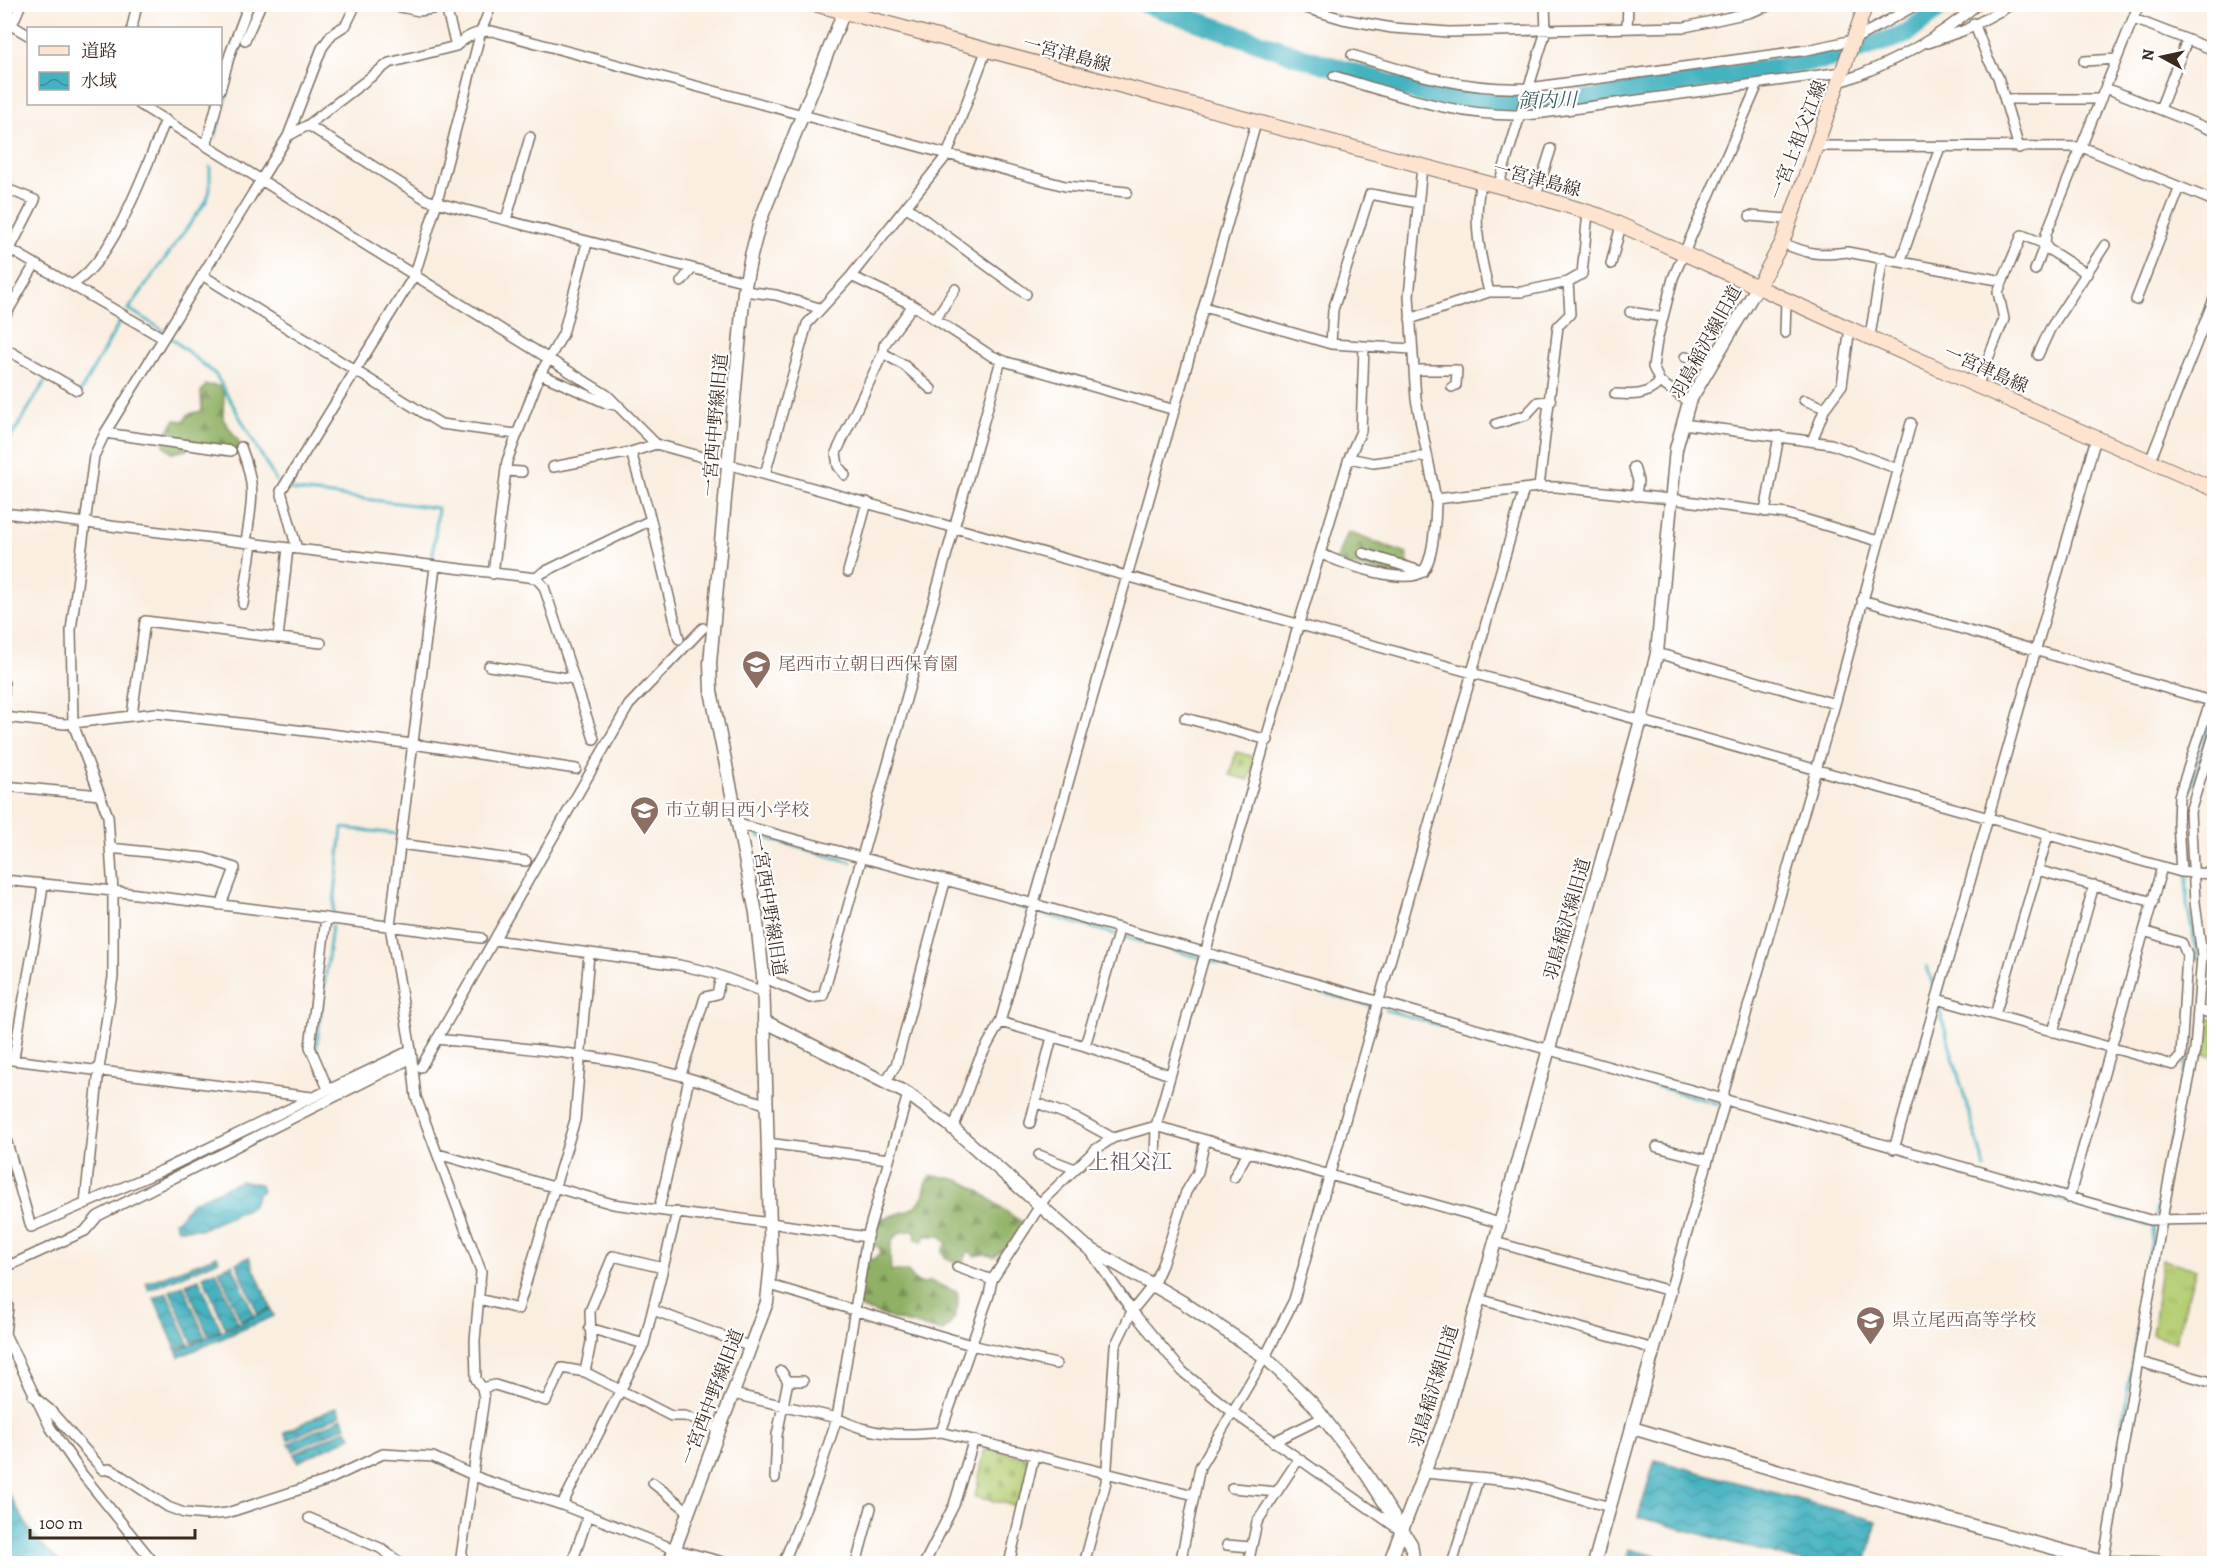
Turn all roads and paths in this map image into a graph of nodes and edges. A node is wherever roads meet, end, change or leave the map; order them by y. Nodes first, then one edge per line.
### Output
1 (21, 4) edge
2 (137, 4) edge
3 (249, 4) edge
4 (261, 4) edge
5 (356, 4) edge
6 (386, 4) edge
7 (492, 4) edge
8 (813, 4) edge
9 (1292, 4) edge
10 (1545, 4) edge
11 (1628, 4) edge
12 (1774, 4) edge
13 (1866, 4) edge
14 (1918, 4) edge
15 (1978, 4) edge
16 (2013, 4) edge
17 (2139, 4) edge
18 (445, 6) edge
19 (401, 7) edge
20 (846, 8) edge
21 (2133, 19) junction
22 (8, 23) edge
23 (1974, 23) junction
24 (132, 27) edge
25 (1627, 28) junction
26 (1546, 31) junction
27 (481, 32) junction
28 (27, 34) edge
29 (245, 40) dead end
30 (2187, 40) junction
31 (1853, 42) junction
32 (456, 46) junction
33 (2214, 49) edge
34 (986, 51) junction
35 (1907, 51) junction
36 (1352, 55) dead end
37 (2117, 59) junction
38 (2084, 61) dead end
39 (1842, 74) junction
40 (1334, 76) dead end
41 (222, 83) edge
42 (1758, 84) junction
43 (2106, 88) junction
44 (1528, 89) junction
45 (2006, 99) junction
46 (2101, 99) junction
47 (142, 105) edge
48 (217, 105) edge
49 (2160, 109) junction
50 (802, 114) junction
51 (1520, 115) junction
52 (166, 120) junction
53 (1256, 123) junction
54 (308, 125) junction
55 (2213, 127) edge
56 (288, 136) junction
57 (530, 137) dead end
58 (206, 146) junction
59 (1816, 146) junction
60 (1940, 147) junction
61 (2082, 147) junction
62 (2019, 148) junction
63 (1551, 149) dead end
64 (947, 154) junction
65 (1422, 167) junction
66 (261, 180) junction
67 (1481, 182) junction
68 (1498, 187) junction
69 (2180, 187) junction
70 (7, 189) edge
71 (1126, 192) dead end
72 (1536, 196) junction
73 (4, 199) edge
74 (2214, 201) edge
75 (437, 202) junction
76 (1418, 202) junction
77 (907, 207) junction
78 (1588, 212) junction
79 (1750, 216) dead end
80 (1788, 219) junction
81 (506, 220) junction
82 (1620, 225) junction
83 (587, 243) junction
84 (1782, 243) junction
85 (2044, 244) junction
86 (2104, 245) dead end
87 (7, 248) edge
88 (1684, 253) junction
89 (1883, 257) junction
90 (1901, 260) junction
91 (35, 264) junction
92 (1611, 264) dead end
93 (691, 270) junction
94 (2035, 270) dead end
95 (415, 274) junction
96 (2087, 274) junction
97 (202, 275) junction
98 (851, 276) junction
99 (2003, 280) junction
100 (681, 282) dead end
101 (1568, 282) junction
102 (72, 285) junction
103 (1758, 286) junction
104 (745, 287) junction
105 (955, 289) dead end
106 (1489, 292) junction
107 (1026, 294) dead end
108 (2214, 298) edge
109 (1786, 300) junction
110 (2136, 300) dead end
111 (913, 305) junction
112 (1204, 307) junction
113 (819, 308) junction
114 (1630, 312) dead end
115 (1662, 316) junction
116 (4, 318) edge
117 (936, 318) junction
118 (1410, 319) junction
119 (1850, 328) junction
120 (1785, 333) dead end
121 (1870, 336) junction
122 (163, 338) junction
123 (1331, 344) junction
124 (1364, 347) junction
125 (4, 348) edge
126 (1412, 349) junction
127 (883, 353) junction
128 (2038, 355) dead end
129 (549, 356) junction
130 (1001, 360) junction
131 (1713, 361) junction
132 (1690, 362) dead end
133 (1414, 370) junction
134 (356, 371) junction
135 (540, 374) junction
136 (1660, 382) junction
137 (1977, 386) junction
138 (1452, 387) dead end
139 (932, 389) dead end
140 (77, 390) dead end
141 (1616, 394) dead end
142 (1804, 400) dead end
143 (1551, 401) junction
144 (1689, 402) junction
145 (621, 406) junction
146 (1825, 408) junction
147 (1174, 410) junction
148 (1911, 423) dead end
149 (1496, 424) dead end
150 (1683, 424) junction
151 (105, 433) junction
152 (516, 434) junction
153 (1779, 436) junction
154 (2096, 438) junction
155 (1812, 441) junction
156 (656, 444) junction
157 (241, 447) dead end
158 (231, 451) dead end
159 (631, 452) junction
160 (1427, 456) junction
161 (1349, 459) junction
162 (2150, 461) junction
163 (730, 463) junction
164 (553, 467) dead end
165 (1634, 468) dead end
166 (1898, 469) junction
167 (506, 471) junction
168 (522, 472) dead end
169 (765, 474) junction
170 (845, 475) dead end
171 (1539, 487) junction
172 (1524, 489) junction
173 (2214, 489) edge
174 (1636, 496) junction
175 (1436, 499) junction
176 (1671, 499) junction
177 (867, 502) junction
178 (1765, 512) junction
179 (4, 513) edge
180 (651, 520) junction
181 (85, 523) junction
182 (952, 529) junction
183 (1878, 541) junction
184 (249, 543) junction
185 (293, 548) junction
186 (1363, 553) dead end
187 (1322, 554) junction
188 (435, 567) junction
189 (848, 572) dead end
190 (1423, 572) junction
191 (493, 574) junction
192 (1126, 577) junction
193 (536, 578) junction
194 (1862, 600) junction
195 (243, 604) dead end
196 (1299, 623) junction
197 (703, 628) dead end
198 (278, 638) junction
199 (679, 639) dead end
200 (321, 643) dead end
201 (2035, 649) junction
202 (1657, 653) junction
203 (489, 666) dead end
204 (1471, 672) junction
205 (574, 679) junction
206 (4, 683) edge
207 (2214, 690) edge
208 (4, 693) edge
209 (2212, 701) edge
210 (1835, 704) junction
211 (132, 715) junction
212 (4, 717) edge
213 (1185, 718) dead end
214 (1641, 720) junction
215 (73, 724) junction
216 (2214, 735) edge
217 (594, 739) dead end
218 (1268, 740) junction
219 (413, 744) junction
220 (1815, 768) junction
221 (576, 769) dead end
222 (4, 786) edge
223 (100, 795) junction
224 (1988, 818) junction
225 (738, 824) junction
226 (2048, 835) junction
227 (400, 844) junction
228 (110, 848) junction
229 (860, 857) junction
230 (525, 861) dead end
231 (2162, 867) junction
232 (2037, 870) junction
233 (2181, 872) junction
234 (2193, 873) junction
235 (2214, 874) edge
236 (4, 880) edge
237 (945, 882) junction
238 (43, 884) junction
239 (2094, 885) junction
240 (113, 891) junction
241 (2153, 902) junction
242 (1034, 904) junction
243 (220, 905) junction
244 (326, 918) junction
245 (390, 927) junction
246 (1119, 930) junction
247 (2144, 931) junction
248 (480, 938) dead end
249 (494, 940) junction
250 (589, 954) junction
251 (1206, 954) junction
252 (721, 976) junction
253 (764, 977) junction
254 (763, 992) junction
255 (1937, 999) junction
256 (1378, 1002) junction
257 (2199, 1010) junction
258 (2214, 1014) edge
259 (1995, 1015) junction
260 (764, 1021) junction
261 (1000, 1022) junction
262 (2053, 1032) junction
263 (1052, 1037) junction
264 (437, 1039) junction
265 (1085, 1046) junction
266 (2111, 1048) junction
267 (1549, 1050) junction
268 (411, 1054) junction
269 (580, 1054) junction
270 (9, 1059) edge
271 (421, 1067) dead end
272 (99, 1069) junction
273 (1170, 1075) junction
274 (685, 1077) junction
275 (885, 1082) junction
276 (328, 1089) junction
277 (908, 1094) junction
278 (313, 1097) junction
279 (1725, 1100) junction
280 (1035, 1102) junction
281 (765, 1104) junction
282 (1029, 1123) dead end
283 (1156, 1126) junction
284 (953, 1130) junction
285 (4, 1132) edge
286 (1113, 1138) junction
287 (1205, 1140) junction
288 (767, 1143) junction
289 (1657, 1147) dead end
290 (1894, 1149) junction
291 (1248, 1152) junction
292 (438, 1154) junction
293 (1039, 1155) dead end
294 (889, 1159) junction
295 (1707, 1160) junction
296 (1155, 1162) dead end
297 (1075, 1169) junction
298 (1328, 1175) junction
299 (1234, 1177) dead end
300 (553, 1188) junction
301 (2069, 1198) junction
302 (85, 1203) junction
303 (1042, 1205) junction
304 (659, 1209) junction
305 (677, 1212) junction
306 (2214, 1220) edge
307 (2162, 1222) junction
308 (1500, 1223) junction
309 (770, 1224) junction
310 (867, 1237) junction
311 (1495, 1242) junction
312 (1088, 1247) junction
313 (4, 1268) edge
314 (663, 1268) junction
315 (957, 1268) dead end
316 (992, 1280) junction
317 (770, 1285) junction
318 (1153, 1285) junction
319 (1670, 1291) junction
320 (4, 1298) edge
321 (478, 1299) junction
322 (1479, 1299) junction
323 (653, 1310) junction
324 (856, 1311) junction
325 (1132, 1311) junction
326 (589, 1328) junction
327 (5, 1333) edge
328 (644, 1344) junction
329 (971, 1345) junction
330 (751, 1347) junction
331 (1654, 1349) junction
332 (1265, 1358) junction
333 (2140, 1362) junction
334 (1056, 1364) dead end
335 (781, 1371) dead end
336 (585, 1372) junction
337 (788, 1381) junction
338 (803, 1381) dead end
339 (2214, 1383) edge
340 (482, 1388) junction
341 (619, 1390) junction
342 (733, 1394) junction
343 (33, 1395) junction
344 (784, 1405) junction
345 (1231, 1412) junction
346 (1324, 1418) junction
347 (837, 1419) junction
348 (1632, 1428) junction
349 (719, 1429) junction
350 (941, 1432) junction
351 (973, 1442) junction
352 (1273, 1442) junction
353 (1034, 1456) junction
354 (1298, 1460) junction
355 (1106, 1473) junction
356 (1425, 1473) junction
357 (474, 1475) junction
358 (775, 1478) dead end
359 (1478, 1480) junction
360 (653, 1483) dead end
361 (1232, 1488) dead end
362 (1277, 1492) junction
363 (1194, 1495) junction
364 (562, 1505) junction
365 (1610, 1507) junction
366 (872, 1508) dead end
367 (688, 1511) junction
368 (588, 1516) junction
369 (309, 1518) dead end
370 (1402, 1532) junction
371 (1227, 1545) dead end
372 (1251, 1547) junction
373 (674, 1549) junction
374 (575, 1554) dead end
375 (2104, 1562) edge
376 (155, 1563) edge
377 (402, 1563) edge
378 (460, 1563) edge
379 (669, 1563) edge
380 (731, 1563) edge
381 (783, 1563) edge
382 (856, 1563) edge
383 (924, 1563) edge
384 (1009, 1563) edge
385 (1084, 1563) edge
386 (1180, 1563) edge
387 (1248, 1563) edge
388 (1389, 1563) edge
389 (1414, 1563) edge
390 (1452, 1563) edge
391 (1594, 1563) edge
392 (2195, 1563) edge

1 - 22 street
2 - 24 street
3 - 41 street
4 - 29 street
5 - 56 street
6 - 19 street
7 - 27 street
8 - 20 main road, 一宮津島線
9 - 26 street
10 - 26 street
11 - 25 street
12 - 25 street
13 - 31 main road, 一宮上祖父江線
14 - 31 street
15 - 35 street
16 - 23 street
17 - 21 street
18 - 19 street
18 - 32 street
20 - 34 main road, 一宮津島線
20 - 50 street, 一宮西中野線旧道
21 - 30 street
21 - 37 street
22 - 28 street
23 - 35 street
23 - 45 street
25 - 26 street
26 - 44 street
27 - 32 street
27 - 50 street
27 - 75 street
30 - 33 street
30 - 49 street
31 - 39 main road, 一宮上祖父江線
31 - 44 street
32 - 54 street
34 - 53 main road, 一宮津島線
34 - 64 street
35 - 39 street
36 - 44 street
37 - 38 street
37 - 43 street
39 - 42 street
39 - 59 main road, 一宮上祖父江線
40 - 51 street
42 - 51 street
42 - 88 street
43 - 46 street
43 - 49 street
44 - 51 street
45 - 46 street
45 - 62 street
46 - 61 street
47 - 52 street
48 - 58 street
49 - 55 street
50 - 64 street
50 - 104 street, 一宮西中野線旧道
51 - 68 street
52 - 58 street
52 - 102 street
53 - 65 main road, 一宮津島線
53 - 112 street
54 - 56 street
54 - 75 street
56 - 66 street
57 - 81 street
58 - 66 street
59 - 60 street
59 - 80 main road, 一宮上祖父江線
60 - 62 street
60 - 90 street
61 - 62 street
61 - 69 street
61 - 85 street
63 - 72 street
64 - 71 street
64 - 77 street
65 - 67 main road, 一宮津島線
65 - 76 street
66 - 95 street
66 - 97 street
67 - 68 main road, 一宮津島線
67 - 106 street
68 - 72 main road, 一宮津島線
69 - 74 street
69 - 110 street
70 - 73 street
70 - 87 street
72 - 78 main road, 一宮津島線
75 - 81 street
75 - 95 street
76 - 118 street
76 - 123 street
77 - 98 street
77 - 107 street
78 - 82 main road, 一宮津島線
78 - 101 street
79 - 80 street
80 - 84 main road, 一宮上祖父江線
81 - 83 street
82 - 88 main road, 一宮津島線
82 - 92 street
83 - 93 street
83 - 129 street
84 - 89 street
84 - 103 main road, 一宮上祖父江線
85 - 94 street
85 - 96 street
85 - 99 street
86 - 96 street
87 - 91 street
88 - 103 main road, 一宮津島線
88 - 115 street
89 - 90 street
89 - 121 street
90 - 99 street
91 - 102 street
91 - 116 street
93 - 100 street
93 - 104 street
95 - 129 street
95 - 134 street
96 - 128 street
97 - 122 street
97 - 134 street
98 - 111 street
98 - 113 street
99 - 137 street
101 - 106 street
101 - 143 street
102 - 122 street
103 - 109 main road, 一宮津島線
103 - 131 street, 羽島稲沢線旧道
104 - 113 street
104 - 163 street, 一宮西中野線旧道
105 - 117 street
106 - 118 street
108 - 162 street
109 - 119 main road, 一宮津島線
109 - 120 street
111 - 117 street
111 - 127 street
112 - 123 street
112 - 147 street
113 - 169 street
114 - 115 street
115 - 136 street
117 - 130 street
118 - 126 street
119 - 121 main road, 一宮津島線
119 - 146 street
121 - 137 main road, 一宮津島線
122 - 151 street
123 - 124 street
124 - 126 street
124 - 161 street
125 - 140 street
126 - 133 street
127 - 139 street
127 - 170 street
129 - 135 street
129 - 145 street
130 - 147 street
130 - 182 street
131 - 132 street
131 - 144 street, 羽島稲沢線旧道
133 - 138 street
133 - 160 street
134 - 152 street
134 - 185 street
135 - 145 street
135 - 152 street
136 - 141 street
136 - 144 street
137 - 154 main road, 一宮津島線
142 - 146 street
143 - 149 street
143 - 171 street
144 - 150 street, 羽島稲沢線旧道
145 - 156 street
146 - 155 street
147 - 192 street
148 - 166 street
150 - 153 street
150 - 176 street, 羽島稲沢線旧道
151 - 158 street
151 - 181 street
152 - 167 street
153 - 155 street
153 - 178 street
154 - 162 main road, 一宮津島線
154 - 201 street
155 - 166 street
156 - 159 street
156 - 163 street
157 - 184 street
159 - 164 street
159 - 180 street
160 - 161 street
160 - 175 street
161 - 187 street
162 - 173 main road, 一宮津島線
163 - 169 street
163 - 225 street, 一宮西中野線旧道
165 - 174 street
166 - 183 street
167 - 168 street
167 - 191 street
169 - 177 street
171 - 172 street
171 - 174 street
172 - 175 street
172 - 204 street
174 - 176 street
175 - 190 street
176 - 178 street
176 - 202 street, 羽島稲沢線旧道
177 - 182 street
177 - 189 street
178 - 183 street
179 - 181 street
180 - 193 street
180 - 199 street
181 - 184 street
181 - 215 street
182 - 192 street
182 - 229 street
183 - 194 street
184 - 185 street
184 - 195 street
185 - 188 street
185 - 198 street
186 - 190 street
187 - 190 street
187 - 196 street
188 - 191 street
188 - 219 street
191 - 193 street
192 - 196 street
192 - 242 street
193 - 205 street
194 - 201 street
194 - 210 street
196 - 204 street
196 - 218 street
197 - 249 street
198 - 200 street
198 - 211 street
201 - 209 street
201 - 224 street
202 - 210 street
202 - 214 street, 羽島稲沢線旧道
203 - 205 street
204 - 214 street
204 - 256 street
205 - 217 street
206 - 208 street
207 - 209 street
209 - 233 street
210 - 220 street
211 - 215 street
211 - 219 street
212 - 215 street
213 - 218 street
214 - 220 street
214 - 267 street, 羽島稲沢線旧道
215 - 223 street
216 - 234 street
218 - 251 street
219 - 221 street
219 - 227 street
220 - 224 street
220 - 279 street
222 - 223 street
223 - 228 street
224 - 226 street
224 - 255 street
225 - 229 street
225 - 253 street, 一宮西中野線旧道
226 - 231 street
226 - 232 street
227 - 230 street
227 - 245 street
228 - 240 street
228 - 243 street
229 - 237 street
229 - 253 street
231 - 233 street
231 - 241 street
232 - 239 street
232 - 259 street
233 - 234 street
234 - 235 street
234 - 257 street
236 - 238 street
237 - 242 street
237 - 275 street
238 - 240 street
238 - 270 street
239 - 241 street
239 - 262 street
240 - 243 street
240 - 272 street
241 - 247 street
242 - 246 street
242 - 261 street
243 - 244 street
244 - 245 street
244 - 276 street
245 - 248 street
245 - 268 street
246 - 251 street
246 - 265 street
247 - 266 street
247 - 266 street
249 - 250 street
249 - 264 street
250 - 252 street
250 - 269 street
251 - 256 street
251 - 273 street
252 - 254 street
252 - 274 street
253 - 254 street, 一宮西中野線旧道
254 - 260 street, 一宮西中野線旧道
255 - 259 street
255 - 290 street
256 - 267 street
256 - 298 street
257 - 258 street
257 - 307 street
259 - 262 street
260 - 275 street
260 - 281 street, 一宮西中野線旧道
261 - 263 street
261 - 284 street
262 - 266 street
263 - 265 street
263 - 280 street
264 - 269 street
264 - 271 street
265 - 273 street
266 - 301 street
267 - 279 street
267 - 308 street, 羽島稲沢線旧道
268 - 276 street
268 - 292 street
268 - 313 street
269 - 274 street
269 - 300 street
270 - 272 street
272 - 278 street
272 - 302 street
273 - 283 street
274 - 281 street
274 - 304 street
275 - 277 street
276 - 278 street
277 - 284 street
277 - 294 street
278 - 302 street
279 - 290 street
279 - 295 street
280 - 282 street
280 - 286 street
281 - 288 street, 一宮西中野線旧道
283 - 286 street
283 - 287 street
283 - 296 street
284 - 303 street
285 - 302 street
286 - 297 street
287 - 291 street
287 - 318 street
288 - 294 street
288 - 309 street, 一宮西中野線旧道
289 - 295 street
290 - 301 street
291 - 298 street
291 - 299 street
292 - 300 street
292 - 321 street
293 - 297 street
294 - 310 street
295 - 319 street
297 - 303 street
298 - 308 street
298 - 332 street
300 - 304 street
300 - 321 street
301 - 307 street
303 - 312 street
303 - 316 street
304 - 305 street
305 - 309 street
305 - 314 street
306 - 307 street
307 - 333 street
308 - 311 street, 羽島稲沢線旧道
309 - 310 street
309 - 317 street, 一宮西中野線旧道
310 - 324 street
311 - 319 street
311 - 322 street, 羽島稲沢線旧道
312 - 318 street
312 - 325 street
314 - 323 street
314 - 326 street
315 - 316 street
316 - 329 street
317 - 324 street
317 - 330 street, 一宮西中野線旧道
318 - 325 street
318 - 332 street
319 - 331 street
320 - 327 street
321 - 340 street
322 - 331 street
322 - 356 street, 羽島稲沢線旧道
323 - 328 street
323 - 330 street
324 - 329 street
324 - 347 street
325 - 345 street
325 - 355 street
326 - 328 street
326 - 336 street
327 - 343 street
328 - 341 street
329 - 334 street
329 - 350 street
330 - 342 street, 一宮西中野線旧道
331 - 348 street
332 - 345 street
332 - 346 street
333 - 339 street
333 - 375 street
335 - 337 street
336 - 340 street
336 - 341 street
337 - 338 street
337 - 344 street
340 - 357 street
341 - 349 street
341 - 364 street
342 - 344 street
342 - 349 street, 一宮西中野線旧道
343 - 357 street
343 - 376 street
344 - 347 street
344 - 358 street
345 - 352 street
345 - 363 street
346 - 352 street
346 - 370 street
347 - 350 street
347 - 381 street
348 - 365 street
348 - 375 street
349 - 367 street, 一宮西中野線旧道
350 - 351 street
351 - 353 street
351 - 383 street
352 - 354 street
353 - 355 street
353 - 384 street
354 - 362 street
354 - 370 street
355 - 363 street
355 - 385 street
356 - 359 street
356 - 370 street, 羽島稲沢線旧道
357 - 364 street
357 - 378 street
359 - 365 street
359 - 390 street
360 - 367 street
361 - 362 street
362 - 372 street
363 - 386 street
364 - 368 street
365 - 391 street
366 - 382 street
367 - 373 street, 一宮西中野線旧道
368 - 373 street
368 - 374 street
369 - 377 street
370 - 388 street, 羽島稲沢線旧道
370 - 389 street
371 - 372 street
372 - 387 street
373 - 379 street, 一宮西中野線旧道
373 - 380 street
375 - 392 street

